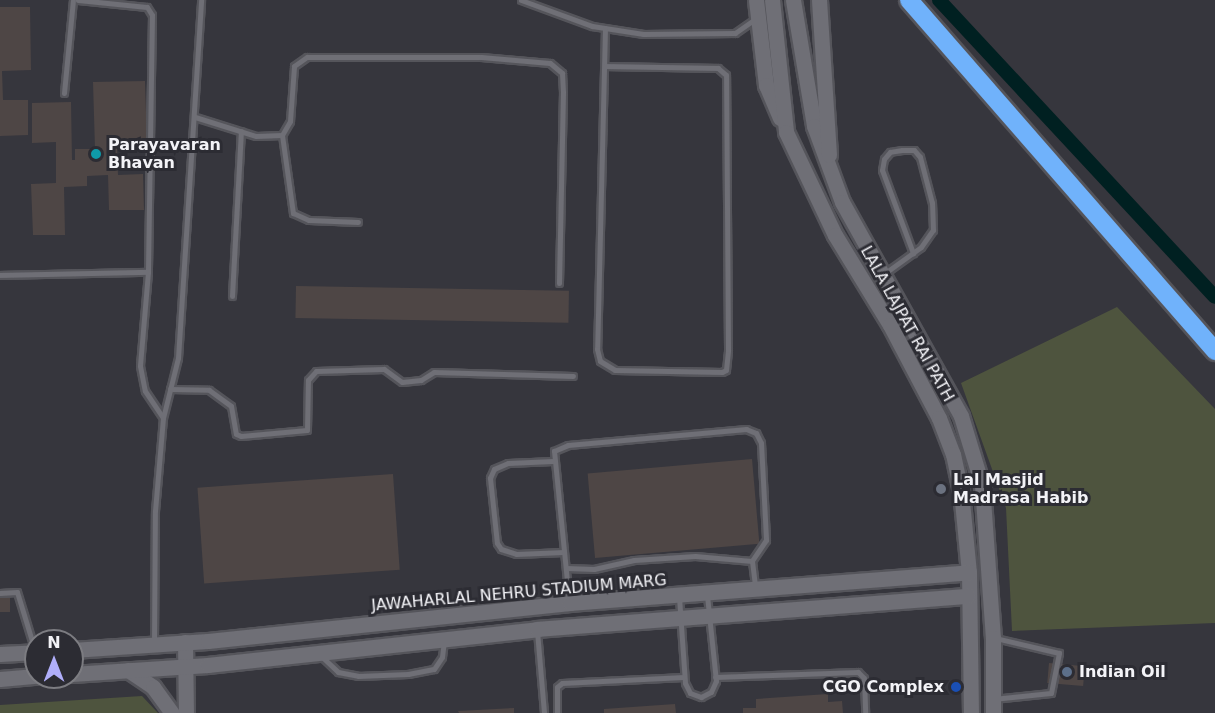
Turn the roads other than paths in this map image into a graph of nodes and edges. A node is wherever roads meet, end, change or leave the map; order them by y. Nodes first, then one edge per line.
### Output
1 (73, 0) edge
2 (78, 0) edge
3 (201, 0) edge
4 (521, 0) edge
5 (756, 0) edge
6 (772, 0) edge
7 (793, 0) edge
8 (819, 0) edge
9 (909, 0) edge
10 (757, 17) junction
11 (605, 28) junction
12 (605, 66) junction
13 (64, 93) dead end
14 (195, 117) junction
15 (241, 131) junction
16 (786, 132) junction
17 (282, 135) junction
18 (830, 167) junction
19 (358, 222) dead end
20 (913, 253) junction
21 (148, 272) junction
22 (883, 274) junction
23 (0, 275) edge
24 (559, 283) dead end
25 (232, 296) dead end
26 (1215, 351) edge
27 (573, 376) dead end
28 (170, 389) junction
29 (163, 418) junction
30 (553, 461) junction
31 (564, 552) junction
32 (752, 561) junction
33 (566, 568) junction
34 (969, 572) junction
35 (755, 590) junction
36 (0, 593) edge
37 (707, 595) junction
38 (968, 596) junction
39 (679, 597) junction
40 (570, 603) junction
41 (709, 616) junction
42 (681, 618) junction
43 (29, 629) edge
44 (537, 629) junction
45 (993, 638) junction
46 (444, 639) junction
47 (185, 642) junction
48 (154, 645) junction
49 (84, 649) edge
50 (24, 653) edge
51 (318, 653) junction
52 (0, 654) edge
53 (186, 667) junction
54 (128, 670) junction
55 (84, 673) edge
56 (24, 677) edge
57 (684, 677) junction
58 (715, 677) junction
59 (0, 679) edge
60 (972, 696) junction
61 (993, 706) edge
62 (171, 713) edge
63 (186, 713) edge
64 (544, 713) edge
65 (557, 713) edge
66 (866, 713) edge
67 (965, 713) edge
68 (971, 713) edge

1 - 13 lane
2 - 21 lane
3 - 14 lane
4 - 11 lane
5 - 10 street
6 - 16 street, LALA LAJPAT RAI PATH
7 - 18 street, LALA LAJPAT RAI PATH
8 - 18 street
9 - 26 highway
10 - 11 lane
10 - 16 street
11 - 12 lane
12 - 12 lane
14 - 15 lane
14 - 28 lane
15 - 17 lane
15 - 25 lane
16 - 34 street, LALA LAJPAT RAI PATH
17 - 19 lane
17 - 24 lane
18 - 22 street, LALA LAJPAT RAI PATH
20 - 20 lane
20 - 22 lane
21 - 23 lane
21 - 29 lane
22 - 45 street, LALA LAJPAT RAI PATH
27 - 28 lane
28 - 29 lane
29 - 48 lane
30 - 31 lane
30 - 31 lane
30 - 32 lane
31 - 33 lane
32 - 33 lane
32 - 35 lane
33 - 40 lane
34 - 35 street, JAWAHARLAL NEHRU STADIUM MARG
34 - 38 street, LALA LAJPAT RAI PATH
35 - 37 street, JAWAHARLAL NEHRU STADIUM MARG
36 - 43 lane
37 - 39 street, JAWAHARLAL NEHRU STADIUM MARG
37 - 41 lane
38 - 41 street
38 - 60 street, LALA LAJPAT RAI PATH
39 - 40 street, JAWAHARLAL NEHRU STADIUM MARG
39 - 42 lane
40 - 47 street, JAWAHARLAL NEHRU STADIUM MARG
41 - 42 street
41 - 58 lane
42 - 44 street
42 - 57 lane
44 - 46 street
44 - 64 lane
45 - 61 street, LALA LAJPAT RAI PATH
45 - 61 lane
46 - 51 street
46 - 51 lane
47 - 48 street, JAWAHARLAL NEHRU STADIUM MARG
47 - 53 street
48 - 49 street, JAWAHARLAL NEHRU STADIUM MARG
50 - 52 street
51 - 53 street
53 - 54 street
53 - 63 street
54 - 55 street
54 - 62 street
56 - 59 street
57 - 58 lane
57 - 65 lane
58 - 66 lane
60 - 67 lane
60 - 68 street, LALA LAJPAT RAI PATH

